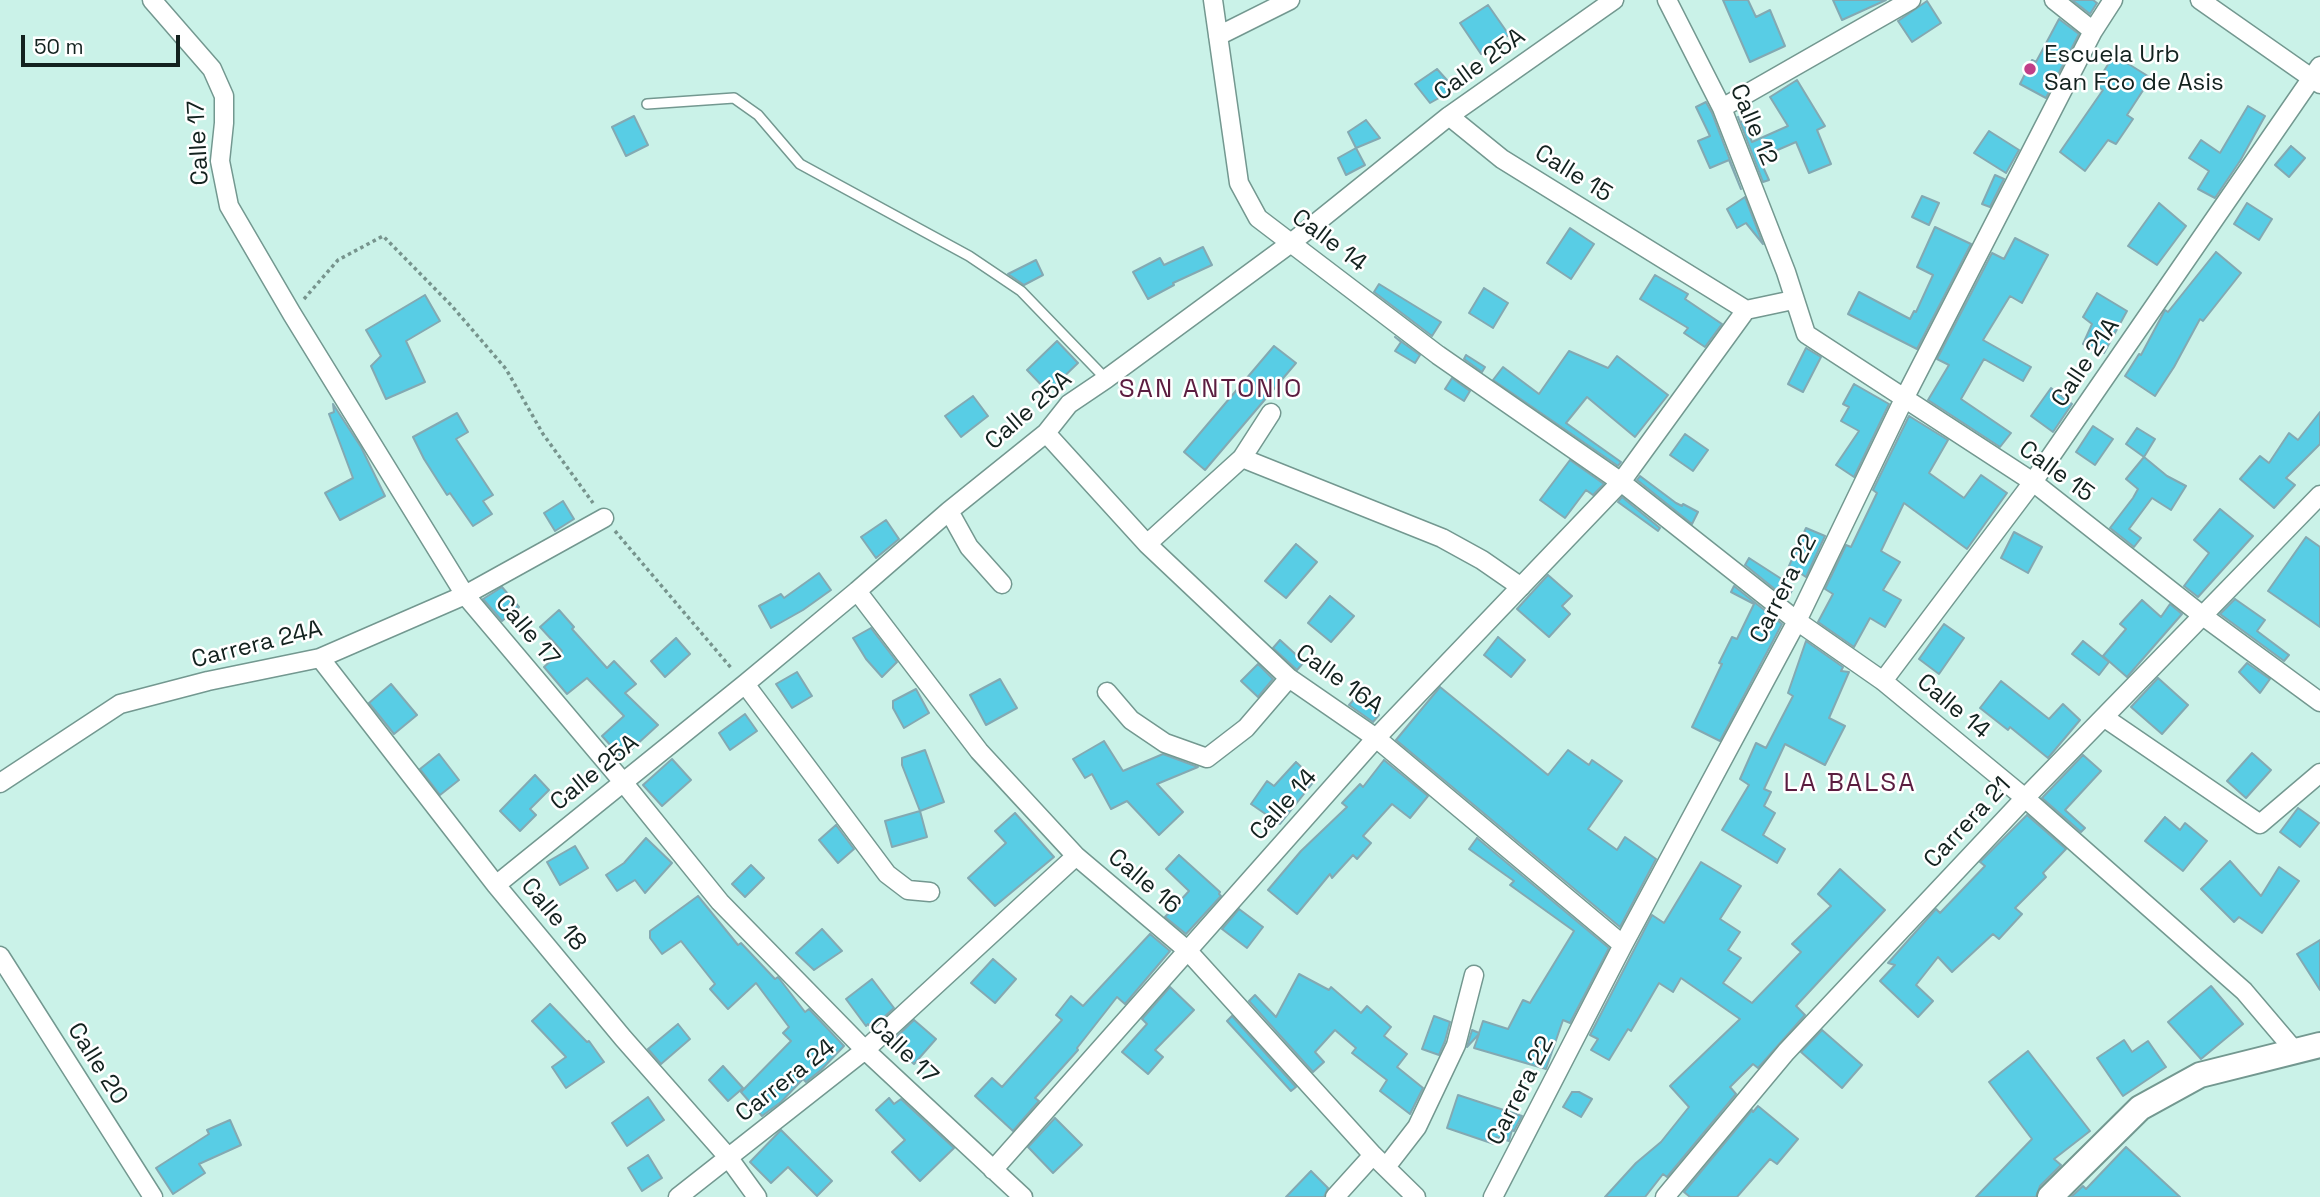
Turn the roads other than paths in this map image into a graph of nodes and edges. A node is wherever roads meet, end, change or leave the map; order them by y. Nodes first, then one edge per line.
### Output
1 (152, 0) edge
2 (1213, 0) edge
3 (1290, 0) edge
4 (1614, 0) edge
5 (1667, 0) edge
6 (1911, 0) edge
7 (2054, 0) edge
8 (2113, 0) edge
9 (2200, 0) edge
10 (2093, 31) junction
11 (1219, 36) junction
12 (2317, 76) edge
13 (647, 104) dead end
14 (1722, 108) junction
15 (1449, 117) junction
16 (1291, 243) junction
17 (1786, 272) joint
18 (1793, 300) junction
19 (1746, 310) junction
20 (1106, 379) junction
21 (1905, 397) junction
22 (1271, 413) dead end
23 (1046, 433) junction
24 (1242, 458) junction
25 (1621, 482) junction
26 (2033, 482) junction
27 (2320, 495) edge
28 (948, 511) junction
29 (604, 518) road end
30 (1147, 544) junction
31 (1002, 584) dead end
32 (1521, 587) junction
33 (858, 591) junction
34 (465, 595) junction
35 (2203, 616) junction
36 (1797, 621) junction
37 (320, 658) junction
38 (1289, 678) junction
39 (1883, 681) junction
40 (745, 684) junction
41 (1107, 692) dead end
42 (2320, 702) edge
43 (2105, 718) junction
44 (1376, 738) junction
45 (2320, 773) edge
46 (623, 782) junction
47 (0, 783) edge
48 (2025, 799) junction
49 (1076, 856) junction
50 (496, 885) junction
51 (930, 891) dead end
52 (1623, 945) junction
53 (1187, 950) junction
54 (0, 956) edge
55 (1474, 975) dead end
56 (2320, 1045) edge
57 (865, 1050) junction
58 (2295, 1051) junction
59 (728, 1157) junction
60 (1380, 1161) junction
61 (993, 1170) junction
62 (153, 1197) edge
63 (678, 1197) edge
64 (757, 1197) edge
65 (1023, 1197) edge
66 (1335, 1197) edge
67 (1416, 1197) edge
68 (1493, 1197) edge
69 (1665, 1197) edge
70 (2050, 1197) edge

1 - 34 street, Calle 17
2 - 11 street, Calle 14
3 - 11 street
4 - 15 street, Calle 25A
5 - 14 street, Calle 12
6 - 14 street
7 - 10 street
8 - 10 street, Carrera 22
9 - 12 street
10 - 21 street, Carrera 22
11 - 16 street, Calle 14
12 - 26 street, Calle 21A
13 - 20 lane
14 - 17 street, Calle 12
15 - 16 street, Calle 25A
15 - 19 street, Calle 15
16 - 20 street, Calle 25A
16 - 25 street, Calle 14
17 - 18 street, Calle 15
18 - 19 street
18 - 21 street, Calle 15
19 - 25 street, Calle 14
20 - 23 street, Calle 25A
21 - 26 street, Calle 15
21 - 36 street, Carrera 22
22 - 24 street
23 - 28 street, Calle 25A
23 - 30 street, Calle 16A
24 - 30 street
24 - 32 street
25 - 32 street, Calle 14
25 - 36 street, Calle 14
26 - 35 street, Calle 15
26 - 39 street, Calle 21A
27 - 35 street, Carrera 21
28 - 31 street
28 - 33 street, Calle 25A
29 - 34 street, Carrera 24A
30 - 38 street, Calle 16A
32 - 44 street, Calle 14
33 - 40 street, Calle 25A
33 - 49 street, Calle 16
34 - 37 street, Carrera 24A
34 - 46 street, Calle 17
35 - 42 street, Calle 15
35 - 43 street, Carrera 21
36 - 39 street, Calle 14
36 - 52 street, Carrera 22
37 - 47 street, Carrera 24A
37 - 50 street, Calle 18
38 - 41 street
38 - 44 street, Calle 16A
39 - 48 street, Calle 14
40 - 46 street, Calle 25A
40 - 51 street
43 - 45 street
43 - 48 street, Carrera 21
44 - 52 street, Calle 16A
44 - 53 street, Calle 14
46 - 50 street, Calle 25A
46 - 57 street, Calle 17
48 - 58 street, Calle 14
48 - 69 street, Carrera 21
49 - 53 street, Calle 16
49 - 57 street, Carrera 24
50 - 59 street, Calle 18
52 - 68 street, Carrera 22
53 - 60 street, Calle 16
53 - 61 street, Calle 14
54 - 62 street, Calle 20
55 - 60 street
56 - 58 street
57 - 59 street, Carrera 24
57 - 61 street, Calle 17
58 - 70 street
59 - 63 street, Carrera 24
59 - 64 street, Calle 18
60 - 66 street
60 - 67 street, Calle 16
61 - 65 street, Calle 17

